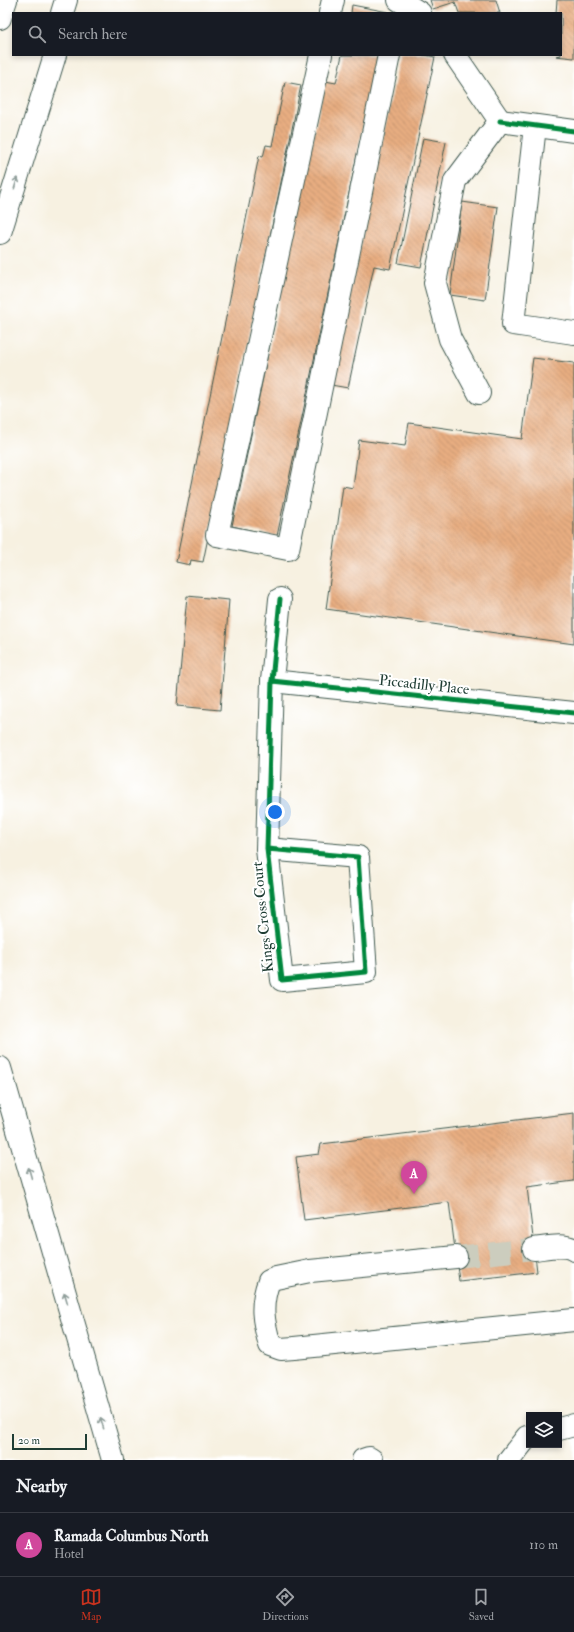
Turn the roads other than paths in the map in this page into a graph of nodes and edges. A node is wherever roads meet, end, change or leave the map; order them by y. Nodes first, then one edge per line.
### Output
1 (6, 0) edge
2 (66, 0) edge
3 (72, 0) edge
4 (333, 0) edge
5 (400, 0) edge
6 (62, 12) edge
7 (68, 12) edge
8 (330, 12) edge
9 (398, 12) edge
10 (418, 12) edge
11 (0, 18) edge
12 (46, 56) edge
13 (55, 56) edge
14 (321, 56) edge
15 (389, 56) edge
16 (456, 56) edge
17 (500, 121) junction
18 (535, 126) junction
19 (574, 131) edge
20 (0, 181) edge
21 (0, 233) edge
22 (574, 332) edge
23 (479, 393) dead end
24 (280, 599) dead end
25 (272, 681) junction
26 (574, 713) edge
27 (574, 720) edge
28 (267, 849) junction
29 (0, 1068) edge
30 (534, 1249) tunnel mouth
31 (574, 1250) edge
32 (456, 1257) tunnel mouth
33 (574, 1320) edge
34 (574, 1425) edge
35 (562, 1428) edge
36 (526, 1439) edge
37 (113, 1460) edge
38 (362, 1460) edge
39 (372, 1460) edge
40 (509, 1460) edge

1 - 11 main road
2 - 6 main road
3 - 7 main road
4 - 8 main road
5 - 9 main road
5 - 10 main road
12 - 20 main road
21 -> 13 main road
14 - 15 main road
16 - 17 main road
17 - 18 main road
17 - 23 main road
18 - 19 main road
18 - 22 main road
24 - 25 main road, Kings Cross Court
25 - 26 main road, Piccadilly Place
25 - 28 main road, Kings Cross Court
26 - 27 main road
28 - 28 main road, Kings Cross Court
37 -> 29 main road
30 - 31 main road
32 - 33 main road
34 - 35 main road
36 - 40 main road
38 - 39 main road

